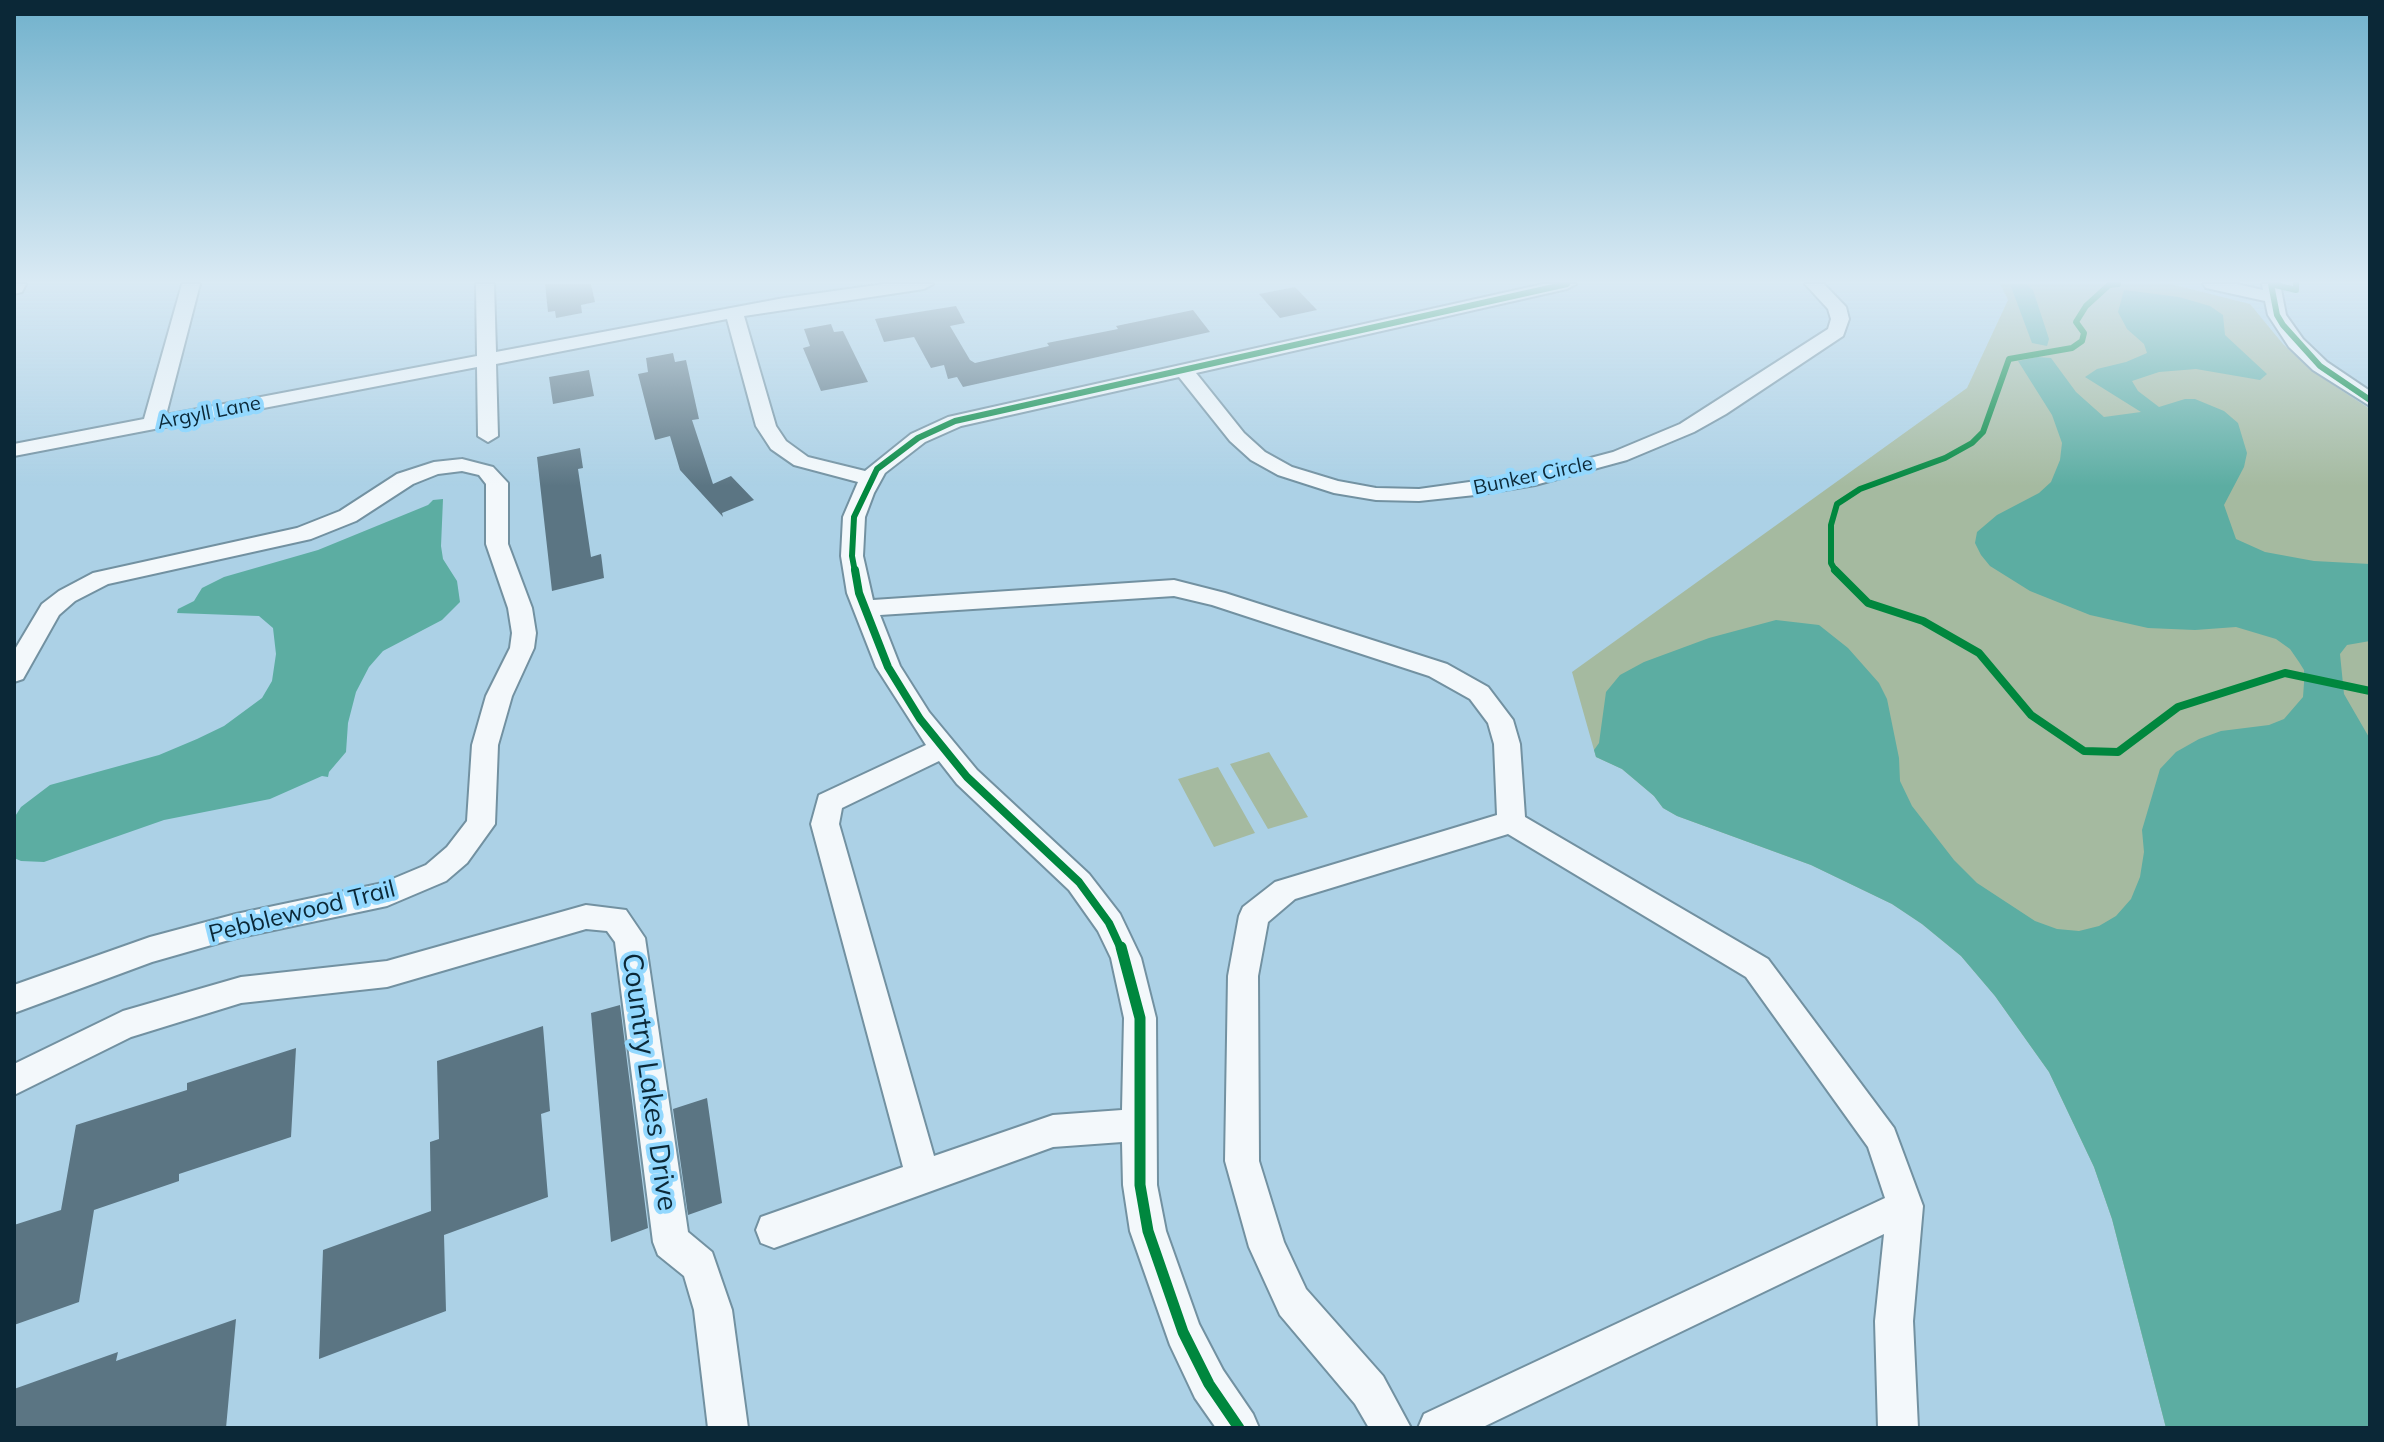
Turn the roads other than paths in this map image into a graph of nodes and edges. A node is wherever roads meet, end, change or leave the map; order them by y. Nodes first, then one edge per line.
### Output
1 (173, 351) edge
2 (488, 351) edge
3 (528, 351) edge
4 (745, 351) edge
5 (1263, 351) edge
6 (1807, 351) edge
7 (2305, 351) edge
8 (488, 359) junction
9 (1183, 369) junction
10 (2370, 400) edge
11 (153, 424) junction
12 (488, 436) dead end
13 (14, 450) edge
14 (870, 479) junction
15 (864, 608) junction
16 (14, 673) edge
17 (943, 748) junction
18 (1511, 822) junction
19 (14, 999) edge
20 (14, 1080) edge
21 (1138, 1125) junction
22 (923, 1177) junction
23 (1905, 1206) junction
24 (774, 1230) dead end
25 (728, 1428) edge
26 (1239, 1428) edge
27 (1391, 1428) edge
28 (1438, 1428) edge
29 (1898, 1428) edge

1 - 11 street
2 - 8 street
3 - 8 street, Argyll Lane
4 - 14 street
5 - 9 street
6 - 9 street, Bunker Circle
7 - 10 street
8 - 11 street, Argyll Lane
8 - 12 street
9 - 14 street
11 - 13 street, Argyll Lane
14 - 15 street
15 - 17 street
15 - 18 street
16 - 19 street, Pebblewood Trail
17 - 21 street
17 - 22 street
18 - 23 street
18 - 27 street
20 - 25 street, Country Lakes Drive
21 - 22 street
21 - 26 street
22 - 24 street
23 - 28 street
23 - 29 street

